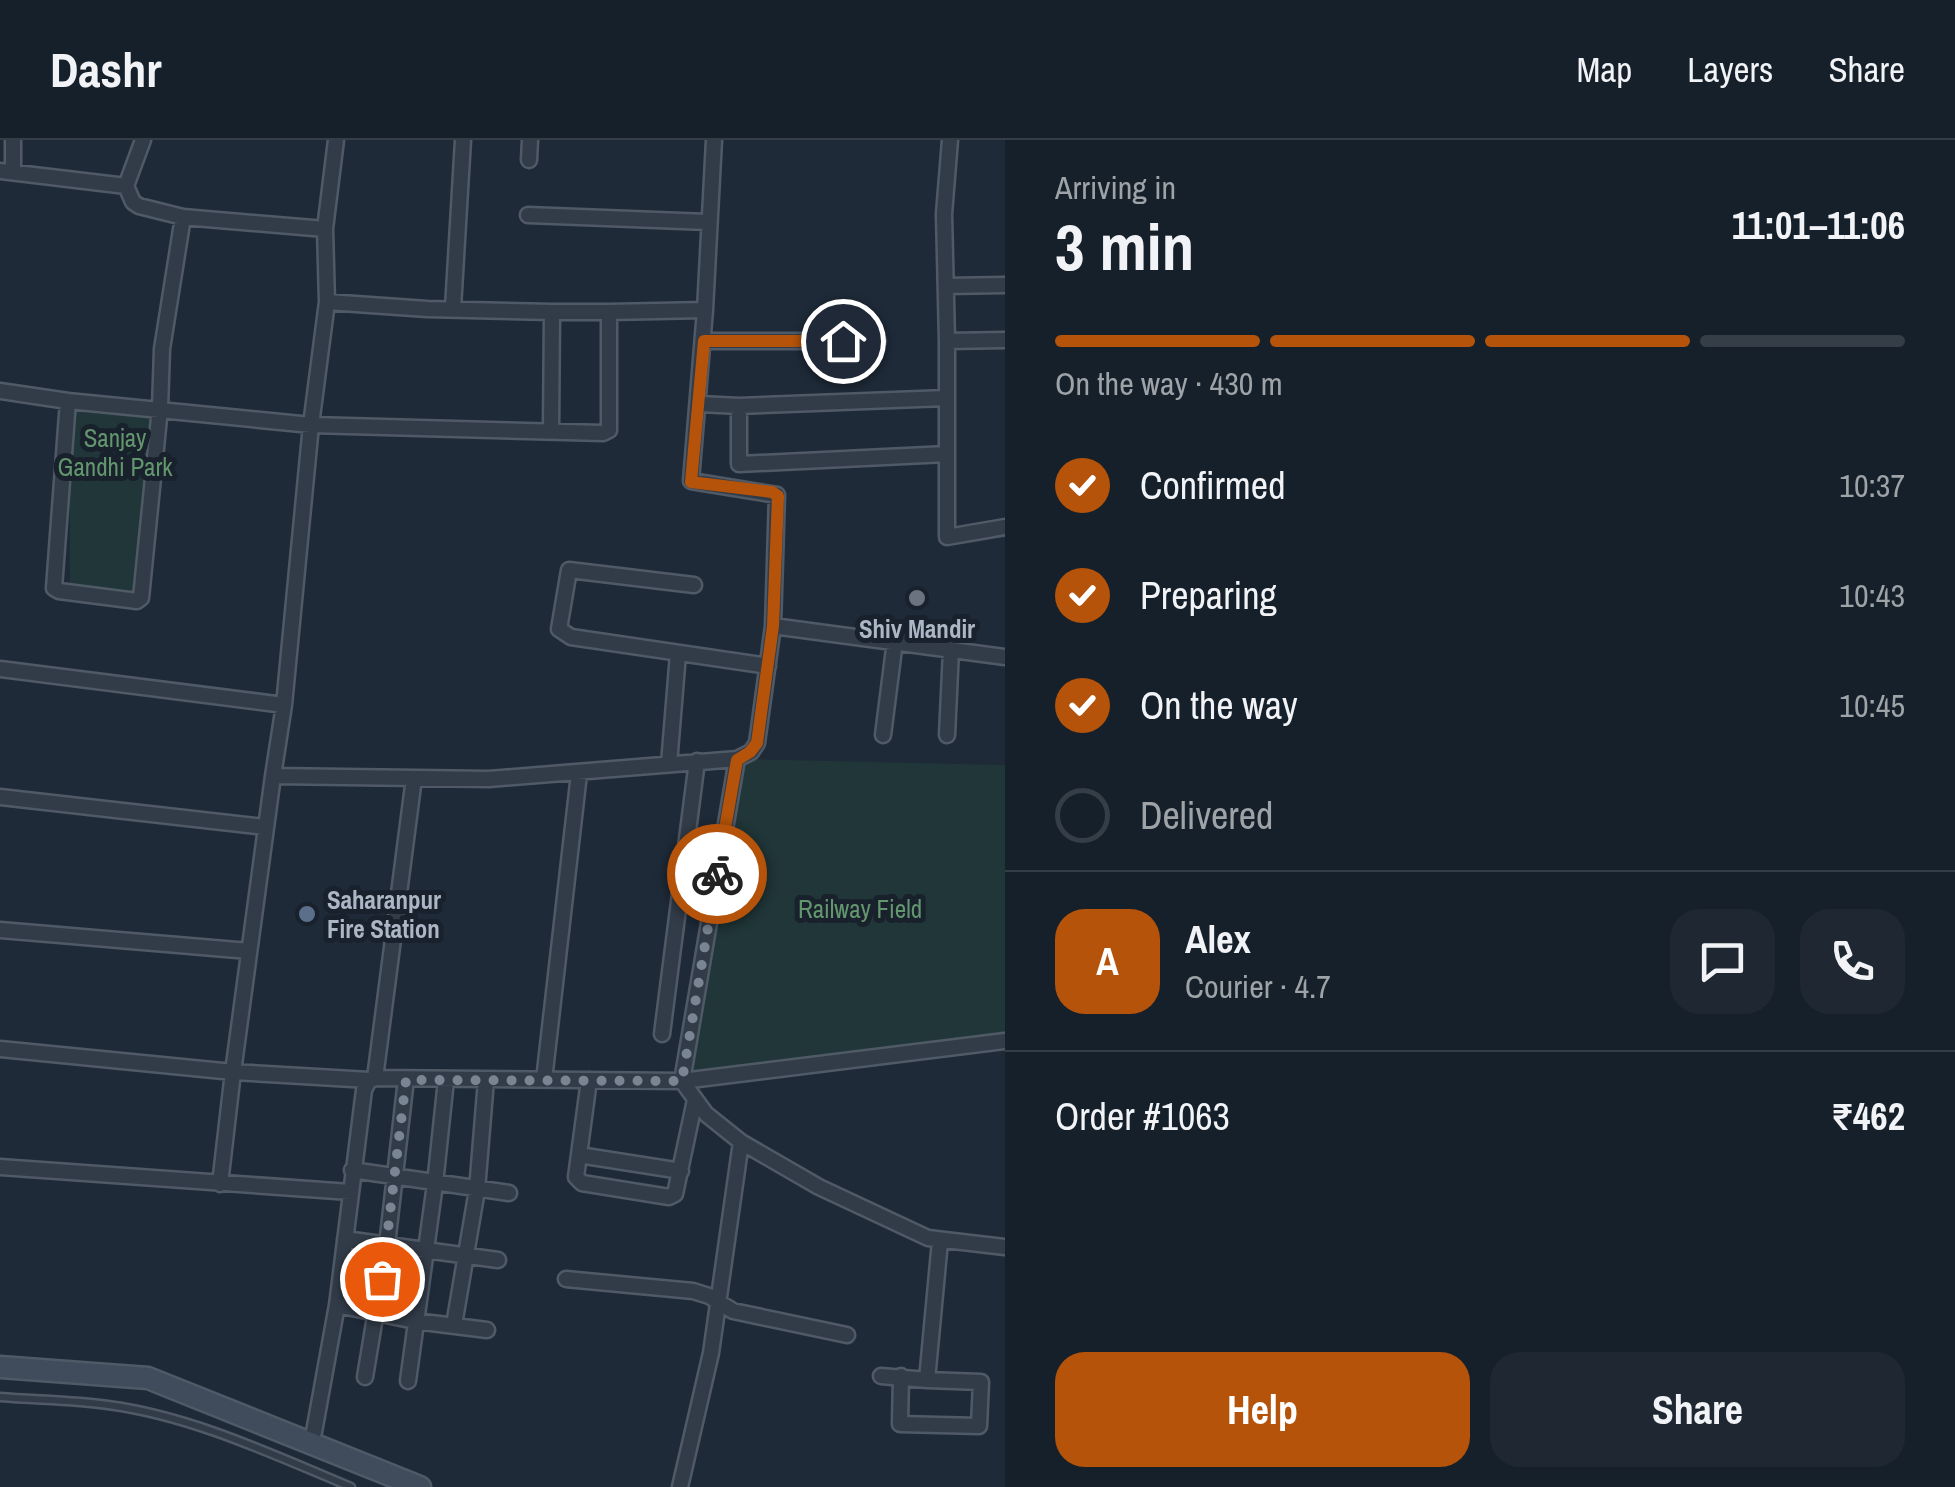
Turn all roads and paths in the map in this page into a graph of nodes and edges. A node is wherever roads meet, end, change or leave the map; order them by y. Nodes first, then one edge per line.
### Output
1 (12, 140) edge
2 (143, 140) edge
3 (336, 140) edge
4 (463, 140) edge
5 (530, 140) edge
6 (714, 140) edge
7 (950, 140) edge
8 (529, 160) dead end
9 (6, 171) edge
10 (126, 186) junction
11 (528, 215) dead end
12 (184, 217) junction
13 (708, 222) junction
14 (325, 228) junction
15 (1005, 284) edge
16 (946, 286) junction
17 (327, 302) junction
18 (453, 308) junction
19 (706, 310) junction
20 (552, 312) junction
21 (610, 312) junction
22 (1005, 340) edge
23 (704, 341) junction
24 (878, 342) dead end
25 (948, 342) junction
26 (0, 391) edge
27 (946, 398) junction
28 (68, 402) junction
29 (700, 404) junction
30 (739, 406) junction
31 (160, 408) junction
32 (311, 425) junction
33 (551, 431) junction
34 (947, 454) junction
35 (1005, 528) edge
36 (694, 585) dead end
37 (773, 626) junction
38 (895, 641) junction
39 (952, 650) junction
40 (678, 654) junction
41 (1005, 657) edge
42 (768, 666) junction
43 (0, 669) edge
44 (284, 704) junction
45 (883, 735) dead end
46 (947, 735) dead end
47 (737, 760) junction
48 (698, 762) junction
49 (669, 764) junction
50 (578, 774) junction
51 (273, 776) junction
52 (414, 778) junction
53 (0, 798) edge
54 (265, 827) junction
55 (0, 930) edge
56 (249, 952) junction
57 (662, 1034) dead end
58 (1005, 1041) edge
59 (0, 1049) edge
60 (232, 1072) junction
61 (372, 1079) junction
62 (406, 1080) junction
63 (446, 1080) junction
64 (486, 1080) junction
65 (544, 1080) junction
66 (589, 1080) junction
67 (682, 1081) junction
68 (696, 1100) junction
69 (741, 1142) junction
70 (579, 1155) junction
71 (0, 1168) edge
72 (352, 1170) junction
73 (682, 1171) junction
74 (396, 1179) junction
75 (220, 1184) junction
76 (435, 1184) junction
77 (477, 1190) junction
78 (350, 1192) junction
79 (509, 1194) dead end
80 (345, 1239) junction
81 (940, 1241) junction
82 (387, 1245) junction
83 (1005, 1247) edge
84 (426, 1251) junction
85 (465, 1255) junction
86 (498, 1260) dead end
87 (566, 1279) dead end
88 (719, 1303) junction
89 (337, 1304) junction
90 (377, 1313) junction
91 (416, 1321) junction
92 (454, 1325) junction
93 (487, 1330) dead end
94 (847, 1335) dead end
95 (0, 1368) edge
96 (881, 1376) dead end
97 (901, 1376) junction
98 (366, 1377) dead end
99 (926, 1380) junction
100 (408, 1381) dead end
101 (0, 1397) edge
102 (308, 1442) junction
103 (351, 1487) edge
104 (420, 1487) edge
105 (680, 1487) edge

1 - 9 street
2 - 10 street
3 - 14 street
4 - 18 street
5 - 8 street
6 - 13 street
7 - 16 street
9 - 10 street
10 - 12 street
11 - 13 street
12 - 14 street
12 - 31 street
13 - 19 street
14 - 17 street
15 - 16 street
16 - 25 street
17 - 18 street
17 - 32 street
18 - 20 street
19 - 21 street
19 - 23 street
20 - 21 street
20 - 33 street
21 - 33 street
22 - 25 street
23 - 24 street
23 - 29 street
25 - 27 street
26 - 28 street
27 - 30 street
27 - 34 street
28 - 31 street
28 - 31 street
29 - 30 street
29 - 37 street
30 - 34 street
31 - 32 street
32 - 33 street
32 - 44 street
34 - 35 street
36 - 40 street
37 - 38 street
37 - 42 street
38 - 39 street
38 - 45 street
39 - 41 street
39 - 46 street
40 - 42 street
40 - 49 street
42 - 47 street
43 - 44 street
44 - 51 street
47 - 48 street
47 - 67 street
48 - 49 street
48 - 57 street
49 - 50 street
50 - 52 street
50 - 65 street
51 - 52 street
51 - 54 street
52 - 61 street
53 - 54 street
54 - 56 street
55 - 56 street
56 - 60 street
58 - 67 street
59 - 60 street
60 - 61 street
60 - 75 street
61 - 62 street
61 - 72 street
62 - 63 street
62 - 74 street
63 - 64 street
63 - 76 street
64 - 65 street
64 - 77 street
65 - 66 street
66 - 67 street
66 - 70 street
67 - 68 street
68 - 69 street
68 - 73 street
69 - 81 street
69 - 88 street
70 - 73 street
70 - 73 street
71 - 75 street
72 - 74 street
72 - 78 street
74 - 76 street
74 - 82 street
75 - 78 street
76 - 77 street
76 - 84 street
77 - 79 street
77 - 85 street
78 - 80 street
80 - 82 street
80 - 89 street
81 - 83 street
81 - 99 street
82 - 84 street
82 - 90 street
84 - 85 street
84 - 91 street
85 - 86 street
85 - 92 street
87 - 88 street
88 - 94 street
88 - 105 street
89 - 90 street
89 - 102 street
90 - 91 street
90 - 98 street
91 - 92 street
91 - 100 street
92 - 93 street
95 - 102 street
96 - 97 street
97 - 99 street
97 - 99 street
101 - 103 lane
102 - 104 street

